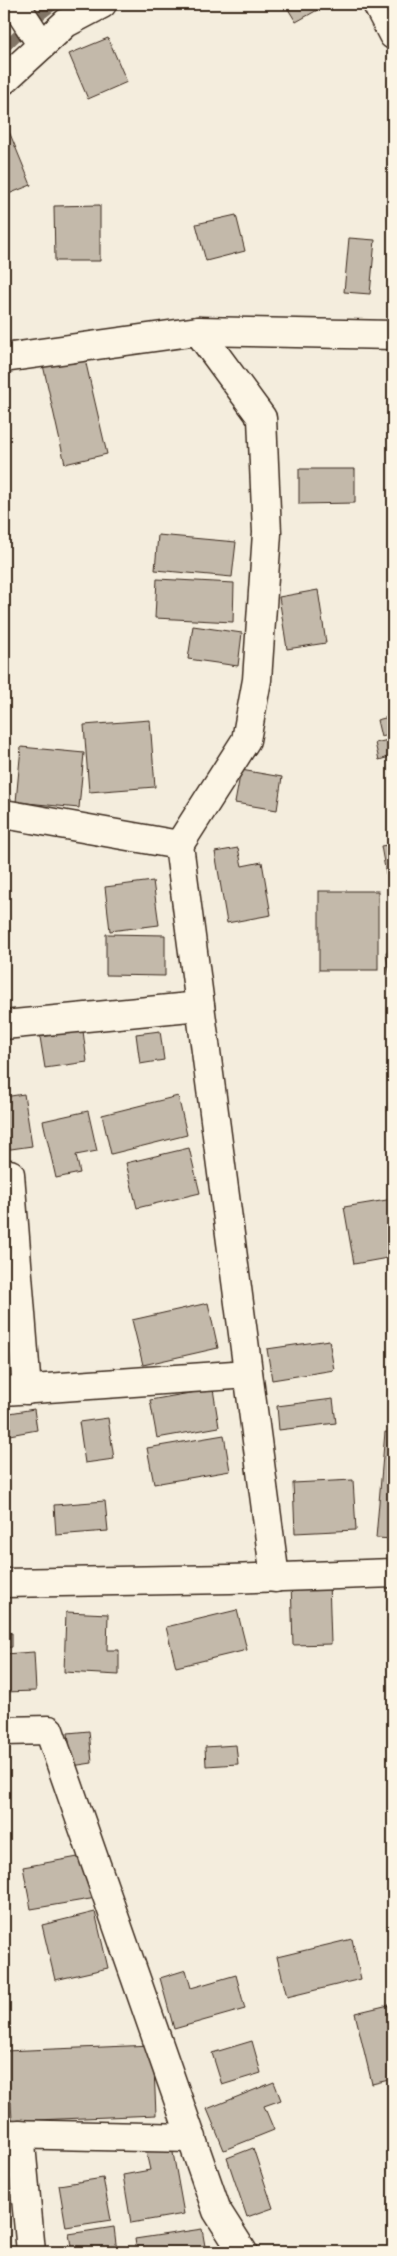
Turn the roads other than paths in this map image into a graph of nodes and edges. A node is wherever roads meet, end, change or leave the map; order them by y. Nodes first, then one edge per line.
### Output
1 (15, 4) edge
2 (102, 4) edge
3 (378, 4) edge
4 (393, 35) edge
5 (42, 45) junction
6 (4, 80) edge
7 (198, 331) junction
8 (393, 335) edge
9 (4, 358) edge
10 (4, 814) edge
11 (179, 845) junction
12 (200, 1006) junction
13 (4, 1025) edge
14 (4, 1174) edge
15 (248, 1374) junction
16 (15, 1390) edge
17 (393, 1572) edge
18 (275, 1578) junction
19 (4, 1583) edge
20 (4, 1731) edge
21 (12, 2134) edge
22 (192, 2138) junction
23 (31, 2252) edge
24 (243, 2252) edge

1 - 5 street
2 - 5 street
3 - 4 street
5 - 6 street
7 - 8 street
7 - 9 street
7 - 11 street
10 - 11 street
11 - 12 street
12 - 13 street
12 - 15 street
14 - 16 street
15 - 16 street
15 - 18 street
17 - 18 street
18 - 19 street
20 - 22 street
21 - 22 street
21 - 23 street
22 - 24 street

